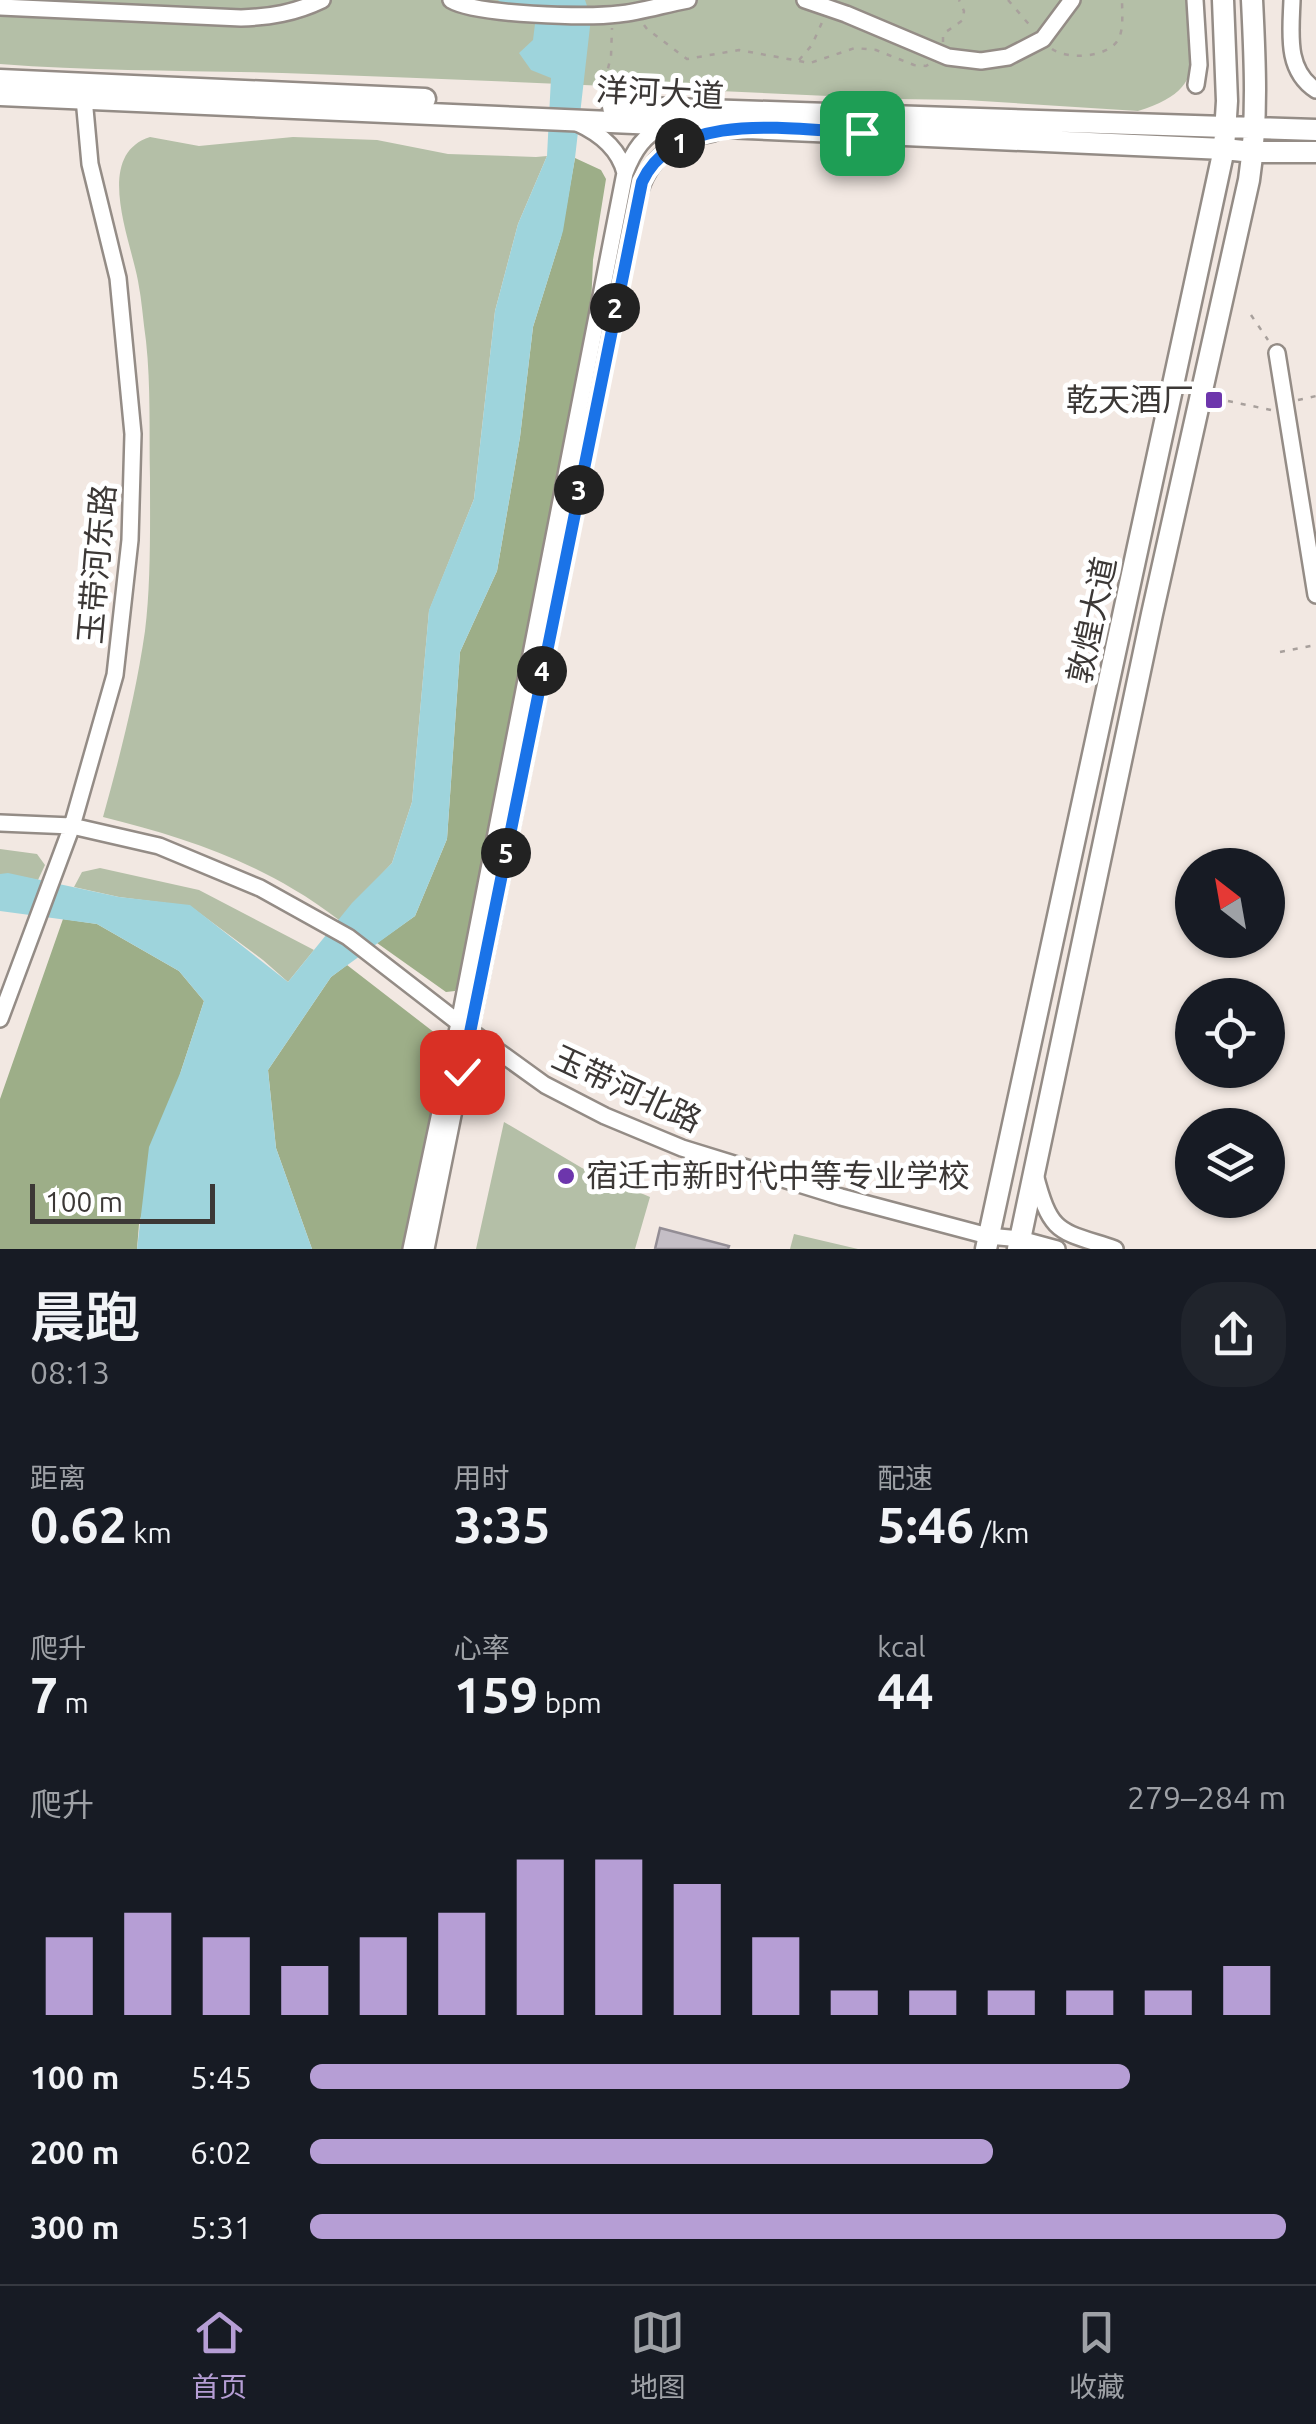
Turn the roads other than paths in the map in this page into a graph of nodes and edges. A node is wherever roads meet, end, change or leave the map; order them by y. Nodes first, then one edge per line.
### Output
1 (322, 0) edge
2 (451, 0) edge
3 (688, 0) edge
4 (805, 0) edge
5 (1072, 0) edge
6 (1195, 0) edge
7 (1223, 0) edge
8 (1252, 0) edge
9 (1292, 0) edge
10 (0, 7) edge
11 (0, 80) edge
12 (1196, 85) dead end
13 (1316, 90) edge
14 (0, 95) edge
15 (84, 98) junction
16 (569, 119) junction
17 (652, 123) junction
18 (744, 128) junction
19 (1254, 128) junction
20 (1316, 130) edge
21 (1225, 138) junction
22 (1253, 152) junction
23 (1316, 152) edge
24 (626, 172) junction
25 (638, 197) junction
26 (1277, 353) road end
27 (1308, 495) edge
28 (1316, 595) edge
29 (0, 822) edge
30 (72, 826) junction
31 (0, 1019) edge
32 (465, 1028) junction
33 (1034, 1170) junction
34 (987, 1242) edge
35 (1015, 1246) edge
36 (410, 1249) edge
37 (426, 1249) edge
38 (1056, 1249) edge
39 (1115, 1249) edge

1 - 10 street
2 - 3 street
4 - 5 street
6 - 12 street
7 - 21 main road, 敦煌大道
8 - 19 main road, 敦煌大道
9 - 13 street
11 - 17 main road, 洋河大道
14 - 15 main road, 洋河大道
15 - 16 main road, 洋河大道
15 - 30 street, 玉带河东路
16 - 17 main road, 洋河大道
16 - 24 street
17 - 18 main road, 洋河大道
17 - 21 main road, 洋河大道
17 - 24 street
17 - 25 street
18 - 21 main road, 洋河大道
18 - 25 street
19 - 20 main road, 洋河大道
19 - 21 main road, 洋河大道
19 - 22 main road, 敦煌大道
21 - 22 main road, 洋河大道
21 - 34 main road, 敦煌大道
22 - 23 main road, 洋河大道
22 - 33 main road, 敦煌大道
24 - 32 street
25 - 32 street
26 - 27 street
27 - 28 street
29 - 30 street, 玉带河北路
30 - 31 street, 玉带河东路
30 - 32 street, 玉带河北路
32 - 34 street, 玉带河北路
32 - 36 street
32 - 37 street
33 - 35 main road, 敦煌大道
33 - 39 street
34 - 35 street, 玉带河北路
35 - 38 street, 玉带河北路

